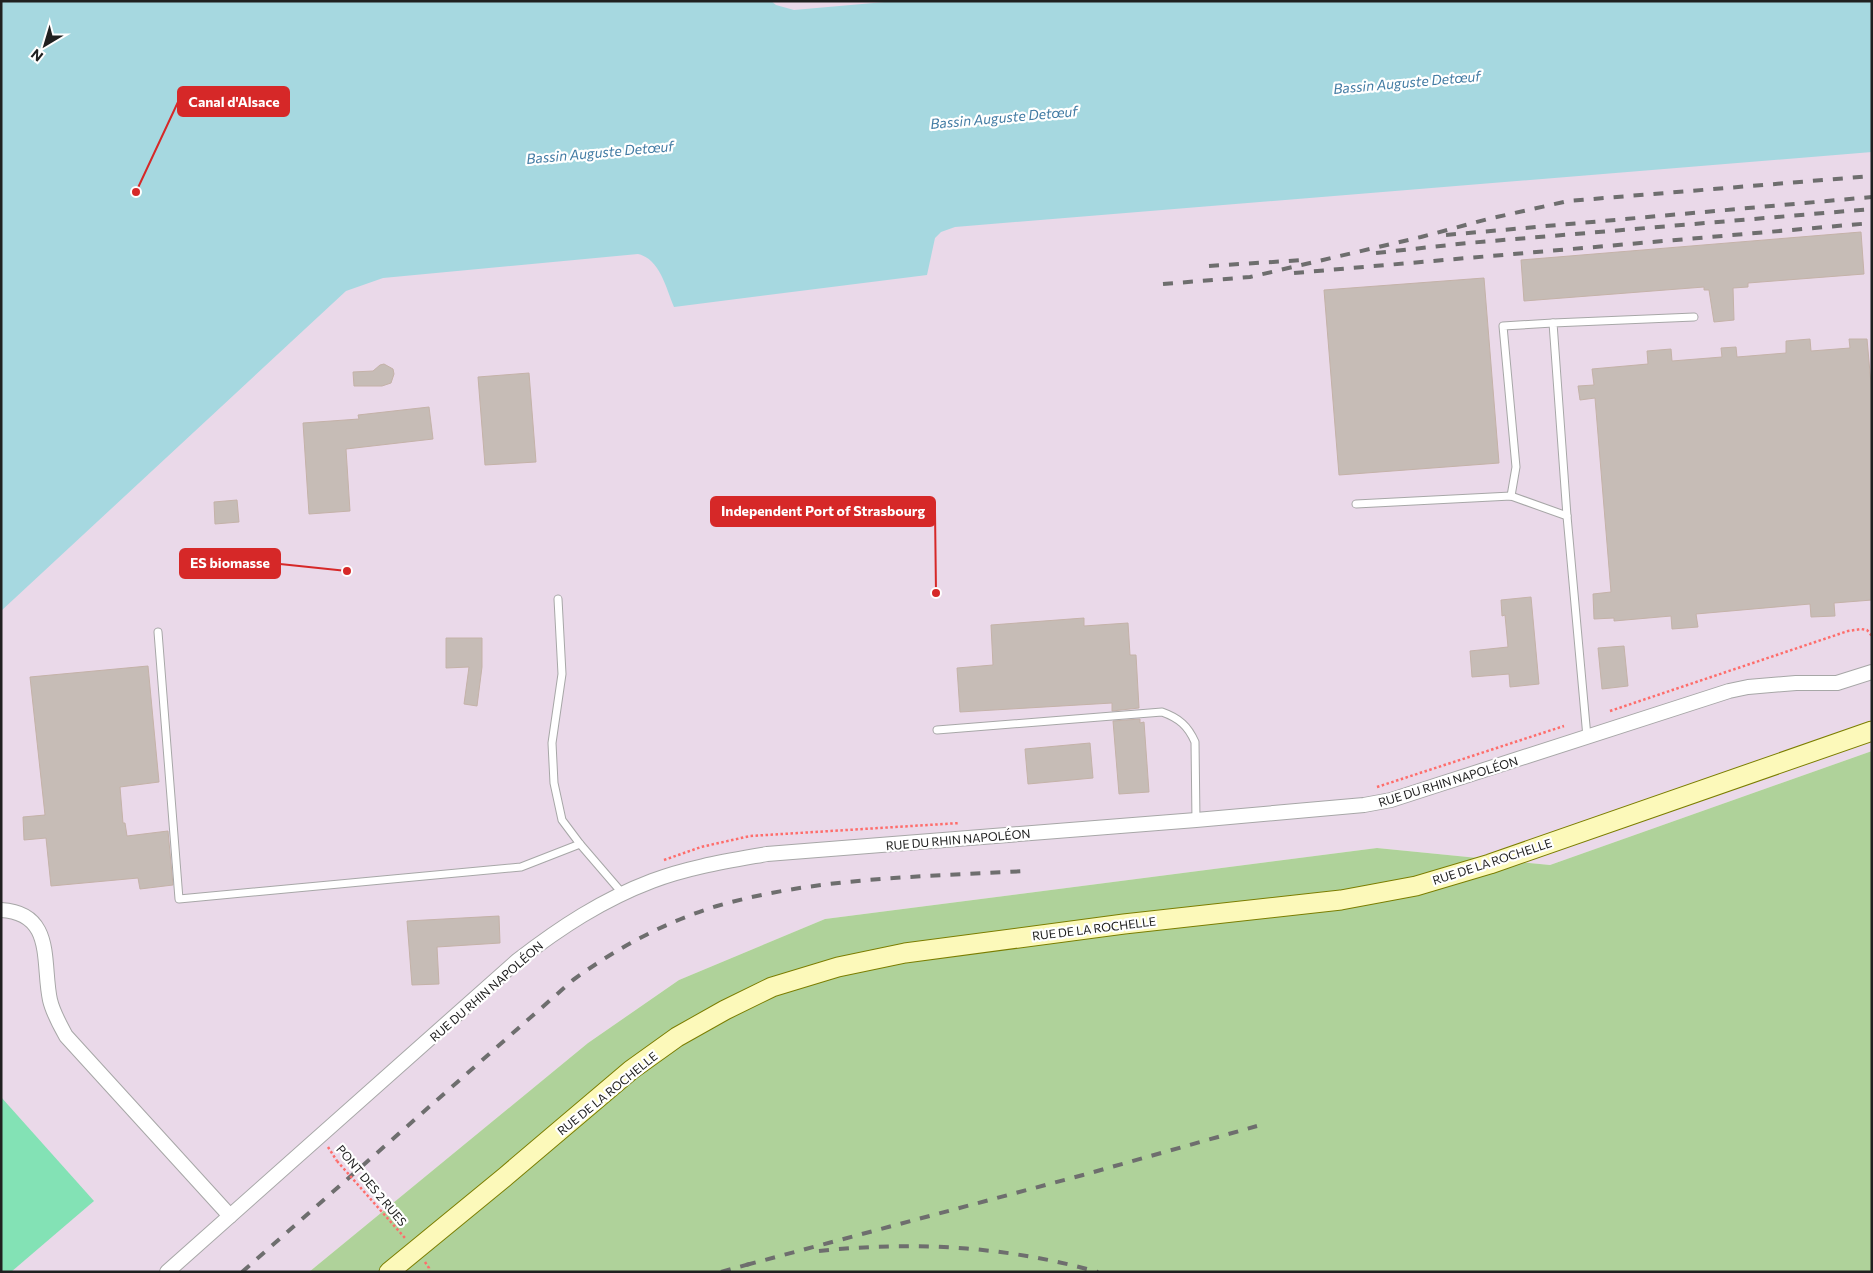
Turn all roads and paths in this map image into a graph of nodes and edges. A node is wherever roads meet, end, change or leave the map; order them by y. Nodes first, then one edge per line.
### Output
1 (1694, 317) dead end
2 (1553, 323) junction
3 (1511, 496) junction
4 (1356, 504) dead end
5 (1567, 516) junction
6 (558, 599) dead end
7 (158, 632) dead end
8 (1872, 636) edge
9 (1872, 672) edge
10 (1610, 711) dead end
11 (1564, 726) dead end
12 (937, 730) dead end
13 (1872, 731) edge
14 (1587, 738) junction
15 (1371, 788) dead end
16 (1196, 820) junction
17 (580, 844) junction
18 (624, 894) junction
19 (1, 910) edge
20 (325, 1144) dead end
21 (230, 1216) junction
22 (405, 1238) dead end
23 (424, 1260) dead end
24 (167, 1272) edge
25 (389, 1272) edge
26 (429, 1272) edge

1 - 2 lane
2 - 3 lane
2 - 5 lane
3 - 4 lane
3 - 5 lane
5 - 14 lane
6 - 17 lane
7 - 17 lane
8 - 10 path
9 - 14 street, RUE DU RHIN NAPOLÉON
11 - 15 path
12 - 16 lane
13 - 25 main road, RUE DE LA ROCHELLE
14 - 16 street, RUE DU RHIN NAPOLÉON
16 - 18 street, RUE DU RHIN NAPOLÉON
17 - 18 lane
18 - 21 street, RUE DU RHIN NAPOLÉON
19 - 21 street
20 - 22 path, PONT DES 2 RUES, bridge
21 - 24 street, RUE DU RHIN NAPOLÉON
23 - 26 path

